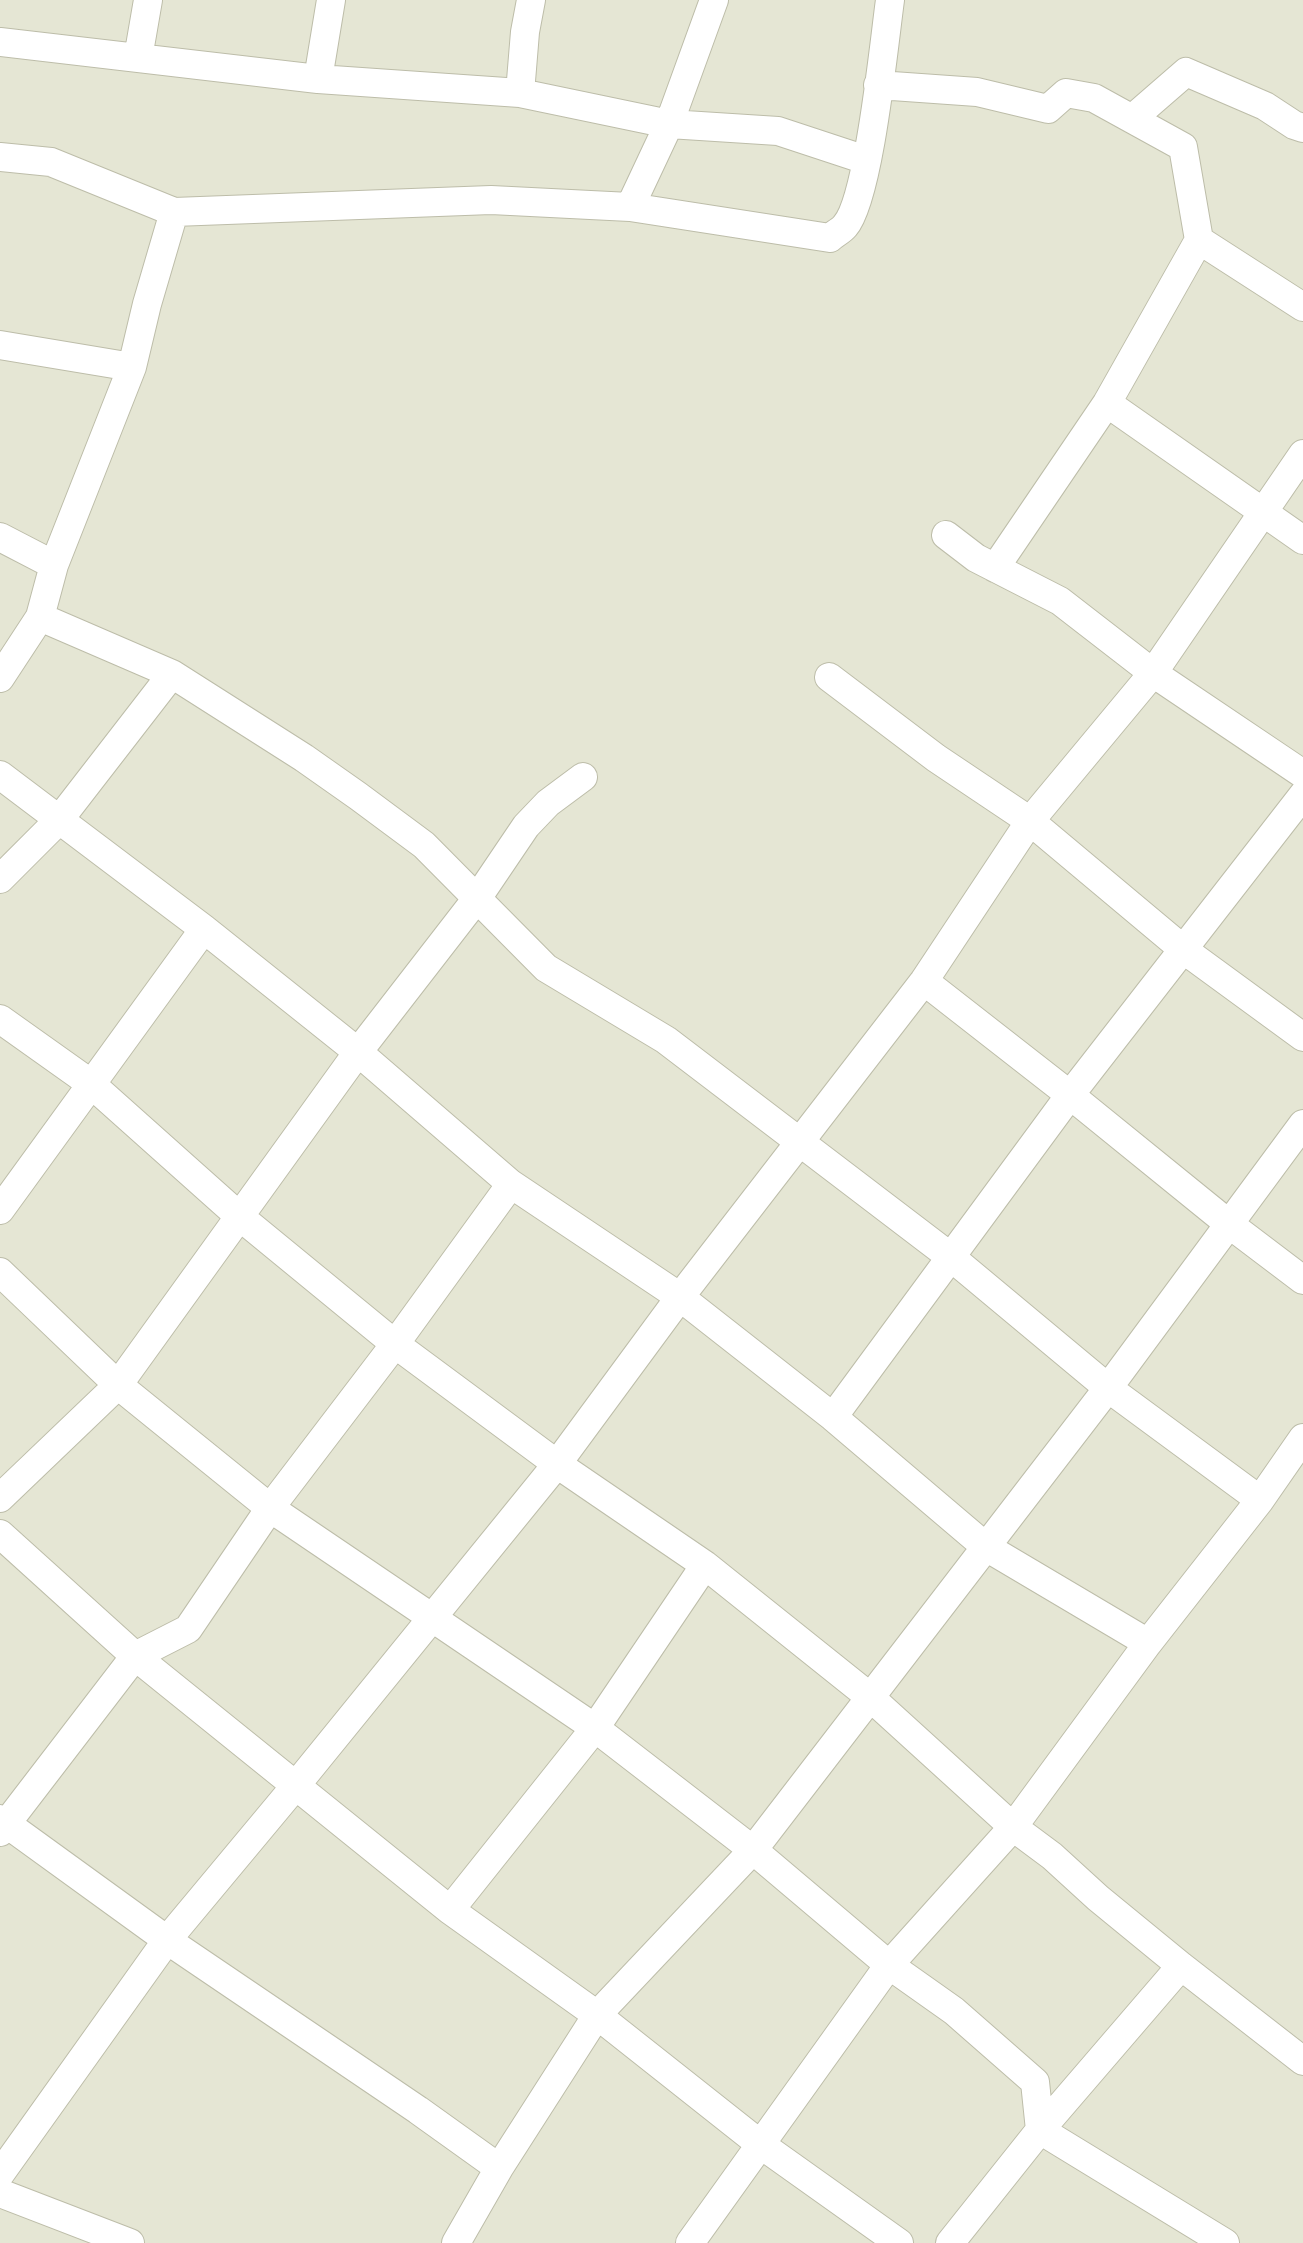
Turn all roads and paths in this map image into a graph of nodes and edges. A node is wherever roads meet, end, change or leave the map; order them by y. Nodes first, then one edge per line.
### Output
1 (148, 0) edge
2 (331, 0) edge
3 (531, 0) edge
4 (714, 0) edge
5 (890, 0) edge
6 (0, 42) edge
7 (138, 58) junction
8 (318, 79) junction
9 (878, 85) junction
10 (520, 93) junction
11 (1133, 118) junction
12 (669, 124) junction
13 (1303, 128) edge
14 (0, 157) edge
15 (866, 160) junction
16 (630, 207) junction
17 (174, 212) junction
18 (1199, 240) junction
19 (1303, 307) edge
20 (0, 345) edge
21 (132, 366) junction
22 (1107, 403) junction
23 (1303, 454) edge
24 (1263, 511) junction
25 (946, 535) dead end
26 (0, 537) edge
27 (1303, 540) edge
28 (54, 565) junction
29 (994, 568) junction
30 (40, 617) junction
31 (1153, 673) junction
32 (172, 674) junction
33 (829, 676) dead end
34 (0, 678) edge
35 (1303, 774) edge
36 (0, 775) edge
37 (583, 778) dead end
38 (1303, 795) edge
39 (59, 820) junction
40 (1030, 821) junction
41 (0, 878) edge
42 (478, 897) junction
43 (204, 929) junction
44 (1184, 950) junction
45 (924, 981) junction
46 (0, 1019) edge
47 (1303, 1037) edge
48 (358, 1052) junction
49 (90, 1083) junction
50 (1070, 1095) junction
51 (1303, 1124) edge
52 (800, 1141) junction
53 (511, 1184) junction
54 (0, 1210) edge
55 (239, 1216) junction
56 (1229, 1224) junction
57 (952, 1258) junction
58 (0, 1272) edge
59 (1303, 1280) edge
60 (680, 1296) junction
61 (394, 1344) junction
62 (118, 1385) junction
63 (1108, 1388) junction
64 (833, 1417) junction
65 (1303, 1438) edge
66 (556, 1464) junction
67 (0, 1498) edge
68 (1260, 1500) junction
69 (270, 1508) junction
70 (0, 1534) edge
71 (986, 1548) junction
72 (705, 1565) junction
73 (431, 1616) junction
74 (1148, 1643) junction
75 (135, 1656) junction
76 (870, 1697) junction
77 (595, 1728) junction
78 (297, 1784) junction
79 (2, 1825) edge
80 (1014, 1827) junction
81 (753, 1850) junction
82 (450, 1910) junction
83 (167, 1940) junction
84 (889, 1965) junction
85 (1182, 1966) junction
86 (597, 2014) junction
87 (1303, 2061) edge
88 (1040, 2130) junction
89 (760, 2144) junction
90 (499, 2168) junction
91 (0, 2174) edge
92 (0, 2193) edge
93 (1218, 2241) edge
94 (130, 2243) edge
95 (456, 2243) edge
96 (690, 2243) edge
97 (899, 2243) edge
98 (950, 2243) edge

1 - 7 street
2 - 8 street
3 - 10 street
4 - 12 street
5 - 9 street
6 - 7 street
7 - 8 street
8 - 10 street
9 - 11 street
9 - 15 street
10 - 12 street
11 - 13 street
11 - 18 street
12 - 15 street
12 - 16 street
14 - 17 street
15 - 16 street
16 - 17 street
17 - 21 street
18 - 19 street
18 - 22 street
20 - 21 street
21 - 28 street
22 - 24 street
22 - 29 street
23 - 24 street
24 - 27 street
24 - 31 street
25 - 29 street
26 - 28 street
28 - 30 street
29 - 31 street
30 - 32 street
30 - 34 street
31 - 35 street
31 - 40 street
32 - 39 street
32 - 42 street
33 - 40 street
36 - 39 street
37 - 42 street
38 - 44 street
39 - 41 street
39 - 43 street
40 - 44 street
40 - 45 street
42 - 48 street
42 - 52 street
43 - 48 street
43 - 49 street
44 - 47 street
44 - 50 street
45 - 50 street
45 - 52 street
46 - 49 street
48 - 53 street
48 - 55 street
49 - 54 street
49 - 55 street
50 - 56 street
50 - 57 street
51 - 56 street
52 - 57 street
52 - 60 street
53 - 60 street
53 - 61 street
55 - 61 street
55 - 62 street
56 - 59 street
56 - 63 street
57 - 63 street
57 - 64 street
58 - 62 street
60 - 64 street
60 - 66 street
61 - 66 street
61 - 69 street
62 - 67 street
62 - 69 street
63 - 68 street
63 - 71 street
64 - 71 street
65 - 68 street
66 - 72 street
66 - 73 street
68 - 74 street
69 - 73 street
69 - 75 street
70 - 75 street
71 - 74 street
71 - 76 street
72 - 76 street
72 - 77 street
73 - 77 street
73 - 78 street
74 - 80 street
75 - 78 street
75 - 79 street
76 - 80 street
76 - 81 street
77 - 81 street
77 - 82 street
78 - 82 street
78 - 83 street
79 - 83 street
80 - 84 street
80 - 85 street
81 - 84 street
81 - 86 street
82 - 86 street
83 - 90 street
83 - 91 street
84 - 88 street
84 - 89 street
85 - 87 street
85 - 88 street
86 - 89 street
86 - 90 street
88 - 93 street
88 - 98 street
89 - 96 street
89 - 97 street
90 - 95 street
92 - 94 street

